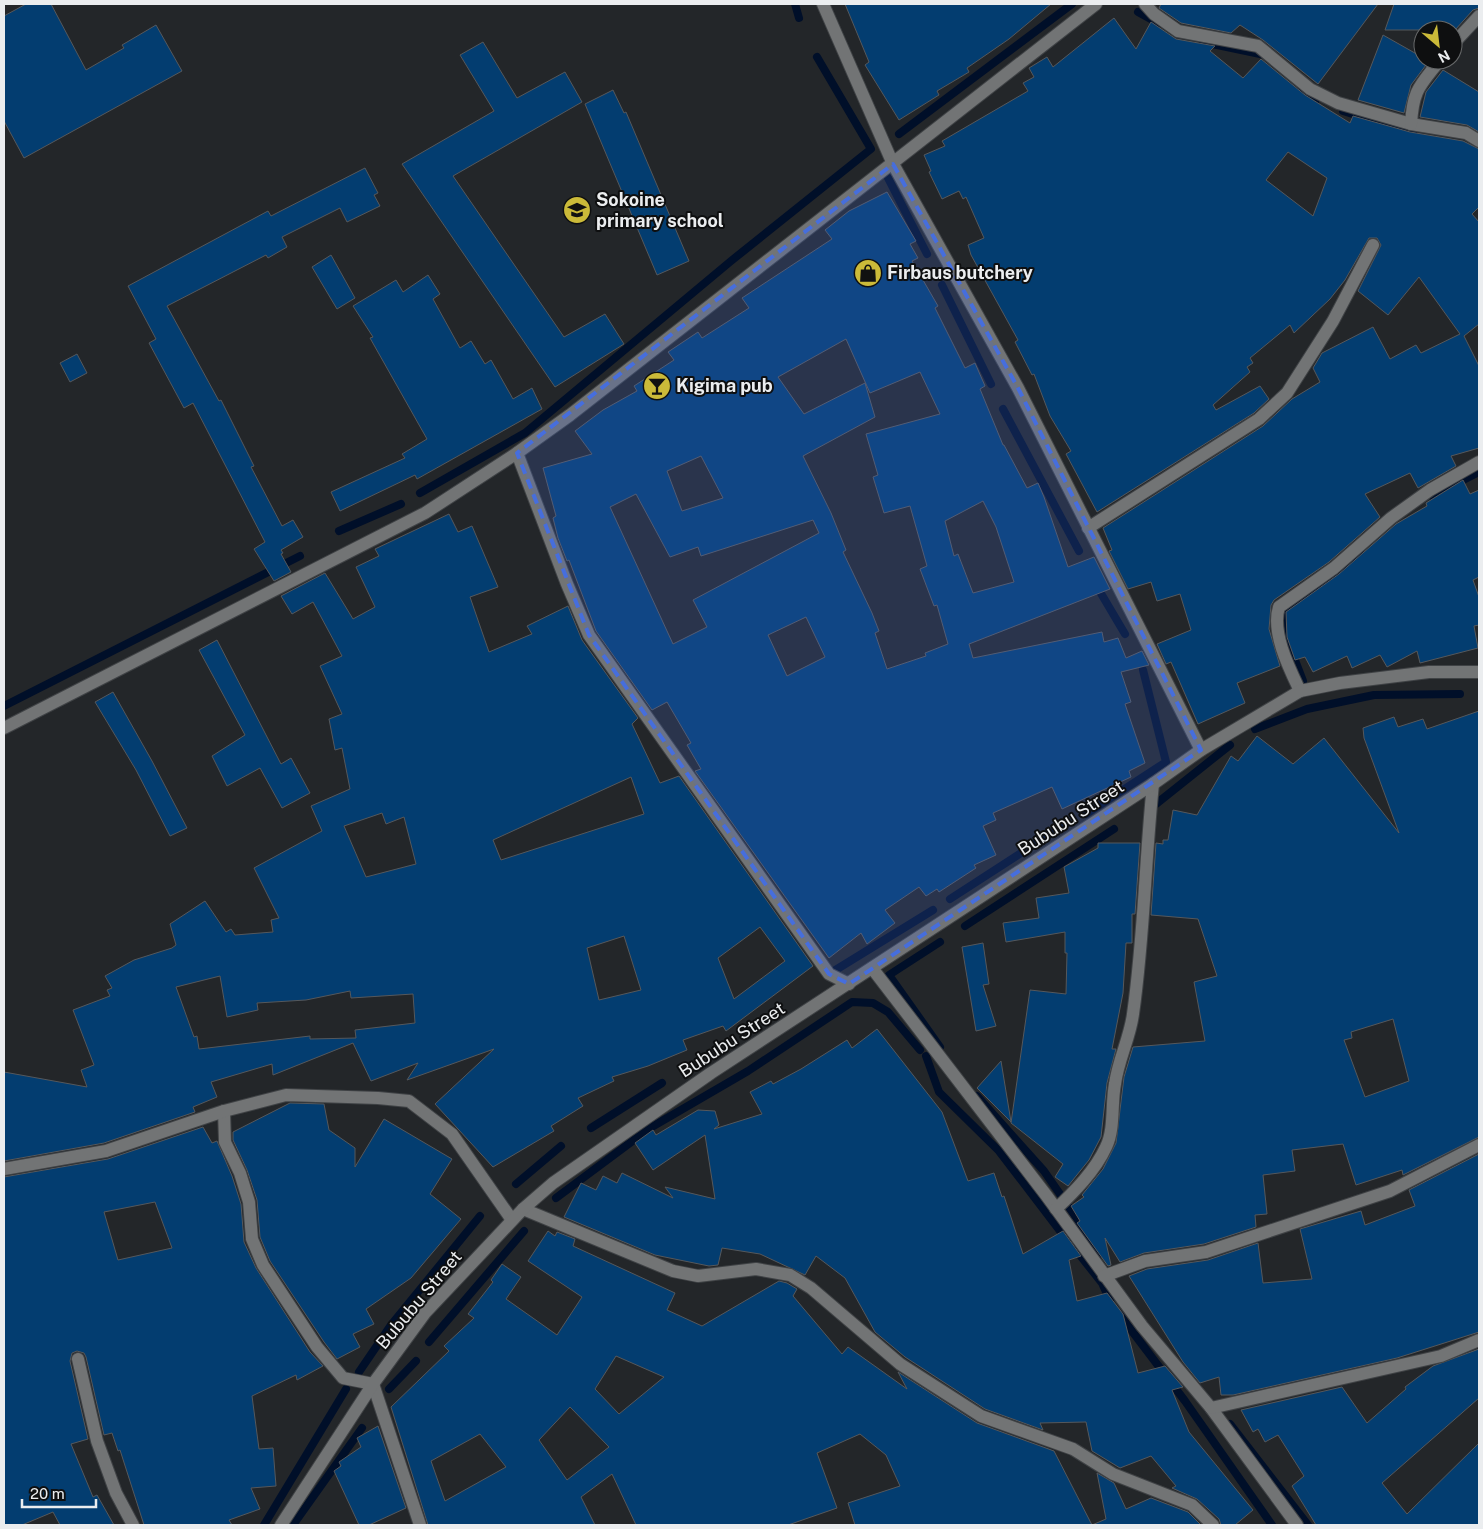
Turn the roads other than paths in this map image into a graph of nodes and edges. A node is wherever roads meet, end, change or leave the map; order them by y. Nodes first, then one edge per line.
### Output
1 (823, 4) edge
2 (1096, 4) edge
3 (1145, 4) edge
4 (1479, 16) edge
5 (1463, 33) edge
6 (1432, 70) edge
7 (1411, 124) junction
8 (1479, 141) edge
9 (893, 164) junction
10 (1373, 246) dead end
11 (517, 453) junction
12 (1479, 462) edge
13 (1088, 528) junction
14 (1479, 672) edge
15 (1300, 691) junction
16 (4, 728) edge
17 (1201, 750) junction
18 (1154, 784) junction
19 (872, 968) junction
20 (849, 984) junction
21 (224, 1111) junction
22 (1479, 1145) edge
23 (4, 1169) edge
24 (523, 1209) junction
25 (1056, 1209) junction
26 (512, 1220) junction
27 (1104, 1276) junction
28 (1479, 1340) edge
29 (78, 1359) dead end
30 (373, 1384) junction
31 (1210, 1408) junction
32 (133, 1525) edge
33 (281, 1525) edge
34 (420, 1525) edge
35 (1213, 1525) edge
36 (1298, 1525) edge

1 - 9 street
2 - 9 street
3 - 7 street
4 - 5 street
6 - 7 street
7 - 8 street
9 - 11 street
9 - 13 street
10 - 13 street
11 - 16 street
11 - 20 street
12 - 15 street
13 - 17 street
14 - 15 street, Bububu Street
15 - 17 street, Bububu Street
17 - 18 street, Bububu Street
18 - 19 street, Bububu Street
18 - 25 street
19 - 20 street, Bububu Street
19 - 25 street
20 - 24 street, Bububu Street
21 - 23 street
21 - 26 street
21 - 30 street
22 - 27 street
24 - 26 street, Bububu Street
24 - 35 street
25 - 27 street
26 - 30 street, Bububu Street
27 - 31 street
28 - 31 street
29 - 32 street
30 - 33 street, Bububu Street
30 - 34 street
31 - 36 street

